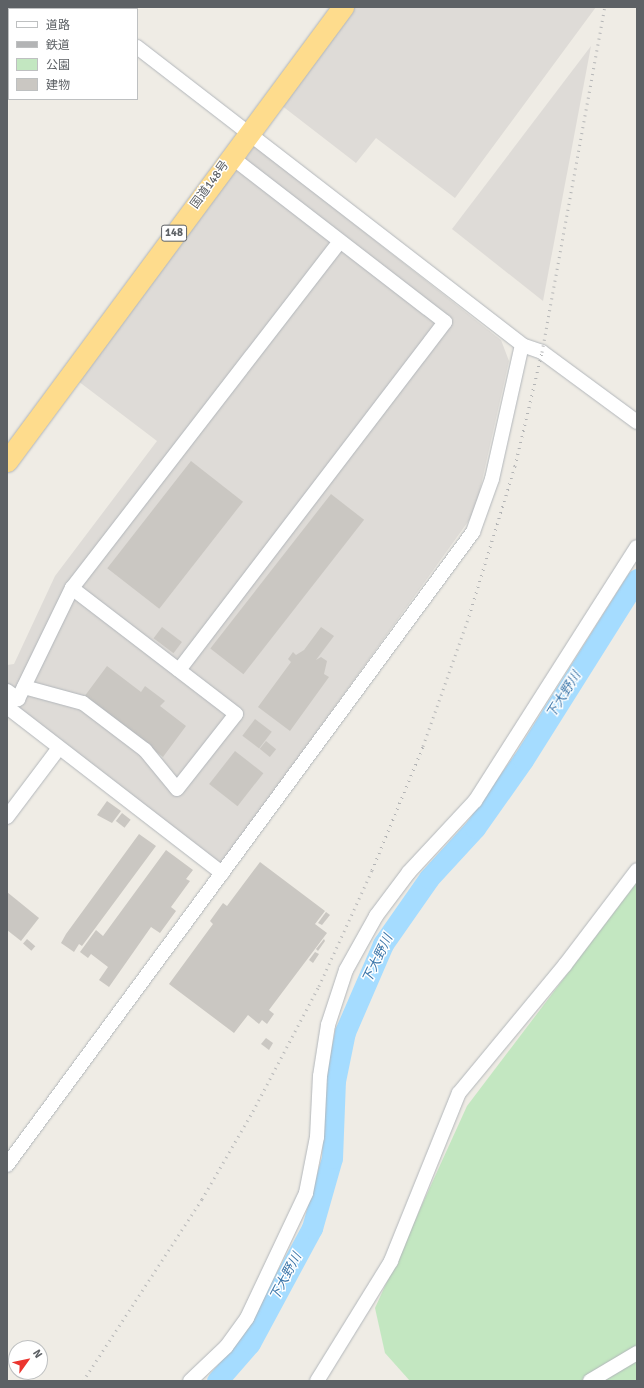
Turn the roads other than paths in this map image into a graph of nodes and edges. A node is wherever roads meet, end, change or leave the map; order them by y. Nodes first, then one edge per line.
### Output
1 (343, 7) edge
2 (138, 48) edge
3 (249, 131) junction
4 (230, 156) junction
5 (340, 241) junction
6 (522, 345) junction
7 (637, 422) edge
8 (7, 461) edge
9 (637, 547) edge
10 (72, 588) junction
11 (179, 670) junction
12 (24, 687) junction
13 (7, 691) edge
14 (7, 707) edge
15 (59, 748) junction
16 (7, 817) edge
17 (637, 870) edge
18 (222, 873) junction
19 (7, 1164) edge
20 (637, 1353) edge
21 (190, 1381) edge
22 (317, 1381) edge
23 (590, 1381) edge

1 - 3 highway, 国道148号 / 148
2 - 3 street
3 - 4 highway, 国道148号 / 148
3 - 6 street
4 - 5 street
4 - 8 highway, 国道148号 / 148
5 - 10 street
5 - 11 street
6 - 7 street
6 - 18 street
9 - 21 street
10 - 11 street
10 - 12 street
11 - 12 street
12 - 13 street
14 - 15 street
15 - 16 street
15 - 18 street
17 - 22 street
18 - 19 street
20 - 23 street

